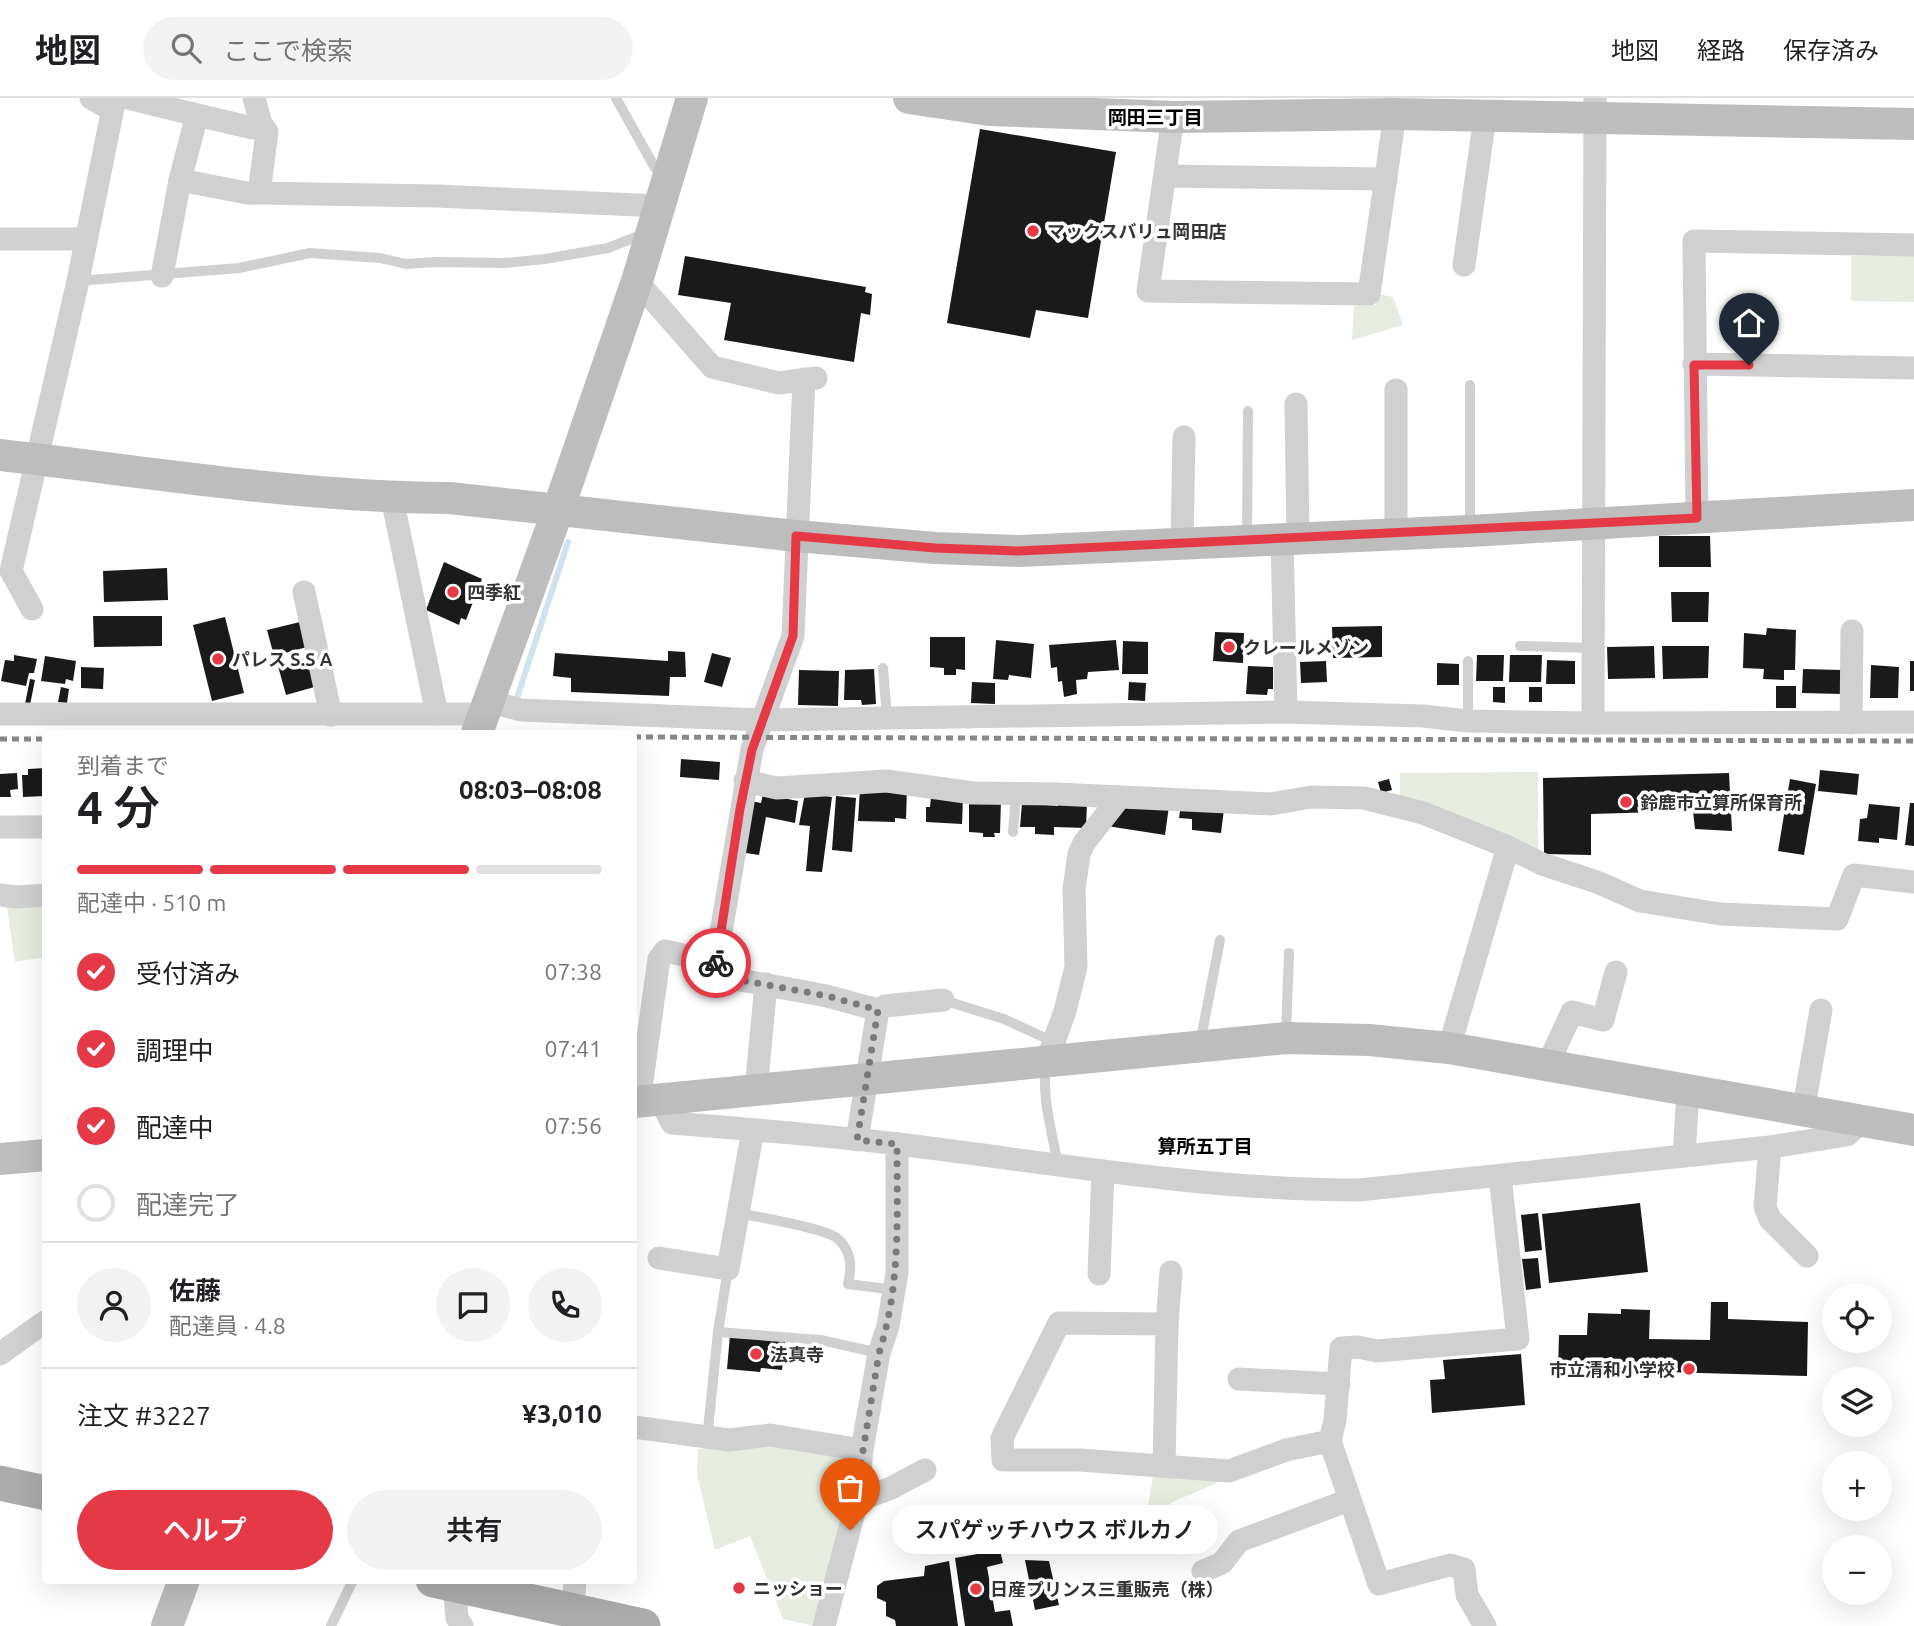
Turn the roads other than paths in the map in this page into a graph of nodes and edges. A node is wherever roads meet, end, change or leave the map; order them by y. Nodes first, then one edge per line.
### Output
1 (91, 98) edge
2 (254, 98) edge
3 (616, 98) edge
4 (692, 98) edge
5 (909, 98) edge
6 (118, 102) edge
7 (1024, 104) edge
8 (1595, 108) edge
9 (1395, 114) junction
10 (197, 115) junction
11 (1172, 117) junction
12 (1485, 117) junction
13 (261, 124) junction
14 (1914, 124) edge
15 (670, 173) junction
16 (1165, 176) junction
17 (1386, 179) junction
18 (180, 180) junction
19 (258, 193) junction
20 (656, 218) junction
21 (0, 239) edge
22 (86, 239) junction
23 (1914, 245) edge
24 (1464, 265) dead end
25 (162, 276) junction
26 (78, 281) junction
27 (637, 281) junction
28 (1694, 365) junction
29 (1914, 368) edge
30 (1470, 385) dead end
31 (1396, 390) dead end
32 (1296, 404) dead end
33 (1248, 411) dead end
34 (1184, 437) dead end
35 (0, 455) edge
36 (35, 459) junction
37 (392, 498) junction
38 (1914, 505) edge
39 (558, 510) junction
40 (1697, 518) junction
41 (1592, 524) junction
42 (1470, 531) junction
43 (1396, 534) junction
44 (796, 536) junction
45 (1290, 538) junction
46 (1247, 541) junction
47 (1182, 544) junction
48 (304, 592) dead end
49 (32, 609) dead end
50 (1852, 631) dead end
51 (1520, 646) dead end
52 (1593, 648) junction
53 (1468, 661) dead end
54 (883, 668) dead end
55 (1286, 712) junction
56 (0, 714) edge
57 (437, 714) junction
58 (331, 715) junction
59 (482, 716) edge
60 (887, 718) junction
61 (762, 720) junction
62 (1468, 720) junction
63 (1914, 722) edge
64 (1593, 723) junction
65 (1851, 723) junction
66 (745, 781) junction
67 (1016, 794) junction
68 (1120, 797) junction
69 (0, 827) edge
70 (42, 827) edge
71 (1013, 832) dead end
72 (1508, 847) junction
73 (1914, 882) edge
74 (0, 895) edge
75 (42, 895) edge
76 (1220, 940) dead end
77 (1289, 953) dead end
78 (716, 962) junction
79 (1616, 972) dead end
80 (766, 984) junction
81 (943, 1000) joint
82 (878, 1010) junction
83 (1821, 1010) dead end
84 (1286, 1038) junction
85 (1200, 1046) junction
86 (1449, 1048) junction
87 (1051, 1051) junction
88 (1546, 1066) junction
89 (866, 1080) junction
90 (756, 1090) junction
91 (1688, 1091) junction
92 (644, 1101) edge
93 (1803, 1112) junction
94 (1862, 1122) junction
95 (753, 1130) junction
96 (1914, 1130) edge
97 (857, 1140) junction
98 (897, 1144) junction
99 (1770, 1147) junction
100 (42, 1155) edge
101 (1684, 1156) junction
102 (0, 1159) edge
103 (1058, 1165) junction
104 (1103, 1171) junction
105 (1500, 1176) junction
106 (738, 1213) junction
107 (1807, 1256) dead end
108 (659, 1258) dead end
109 (728, 1269) junction
110 (1171, 1272) dead end
111 (1099, 1274) dead end
112 (895, 1290) junction
113 (42, 1324) edge
114 (1167, 1324) junction
115 (718, 1332) junction
116 (879, 1353) junction
117 (0, 1354) edge
118 (1239, 1379) dead end
119 (1339, 1384) junction
120 (637, 1427) edge
121 (707, 1439) junction
122 (1330, 1441) junction
123 (862, 1450) junction
124 (1164, 1465) junction
125 (925, 1470) dead end
126 (0, 1483) edge
127 (42, 1492) edge
128 (1349, 1500) junction
129 (857, 1501) junction
130 (1203, 1571) dead end
131 (183, 1584) edge
132 (351, 1584) edge
133 (448, 1584) edge
134 (465, 1584) edge
135 (574, 1596) edge
136 (167, 1626) edge
137 (331, 1626) edge
138 (462, 1626) edge
139 (643, 1626) edge
140 (824, 1626) edge
141 (1485, 1626) edge

1 - 6 street
2 - 13 street
3 - 15 lane
4 - 15 street
5 - 7 street
6 - 10 street
6 - 22 street
7 - 11 street
8 - 12 street
8 - 14 street
8 - 41 street
9 - 11 street
9 - 12 street
9 - 17 street
10 - 13 street
10 - 18 street
11 - 16 street
12 - 24 street
13 - 19 street
15 - 20 street
16 - 17 street
16 - 17 street
18 - 19 street
18 - 25 street
19 - 20 street
20 - 25 lane
20 - 27 street
21 - 22 street
22 - 26 street
23 - 28 street
25 - 26 lane
26 - 36 street
27 - 39 street
27 - 44 street
28 - 29 street
28 - 40 street
30 - 42 lane
31 - 43 street
32 - 45 street
33 - 46 lane
34 - 47 street
35 - 36 street
36 - 37 street
36 - 49 street
37 - 39 street
37 - 57 street
38 - 40 street
39 - 44 street
39 - 59 street
40 - 41 street
41 - 42 street
41 - 52 street
42 - 43 street
43 - 45 street
44 - 47 street
44 - 61 street
45 - 46 street
45 - 55 street
46 - 47 street
48 - 58 street
50 - 65 street
51 - 52 lane
52 - 64 street
53 - 62 lane
54 - 60 lane
55 - 60 street
55 - 62 street
56 - 58 street
57 - 58 street
57 - 59 street
59 - 61 street
60 - 61 street
61 - 66 street
62 - 64 street
63 - 65 street
64 - 65 street
66 - 67 street
66 - 78 street
67 - 68 street
67 - 71 lane
68 - 72 street
68 - 87 street
69 - 70 street
72 - 73 street
72 - 86 street
74 - 75 street
76 - 85 lane
77 - 84 lane
78 - 80 street
78 - 92 street
79 - 88 street
80 - 82 street
80 - 90 street
81 - 82 street
81 - 87 lane
82 - 89 street
83 - 93 street
84 - 85 street
84 - 86 street
85 - 87 street
86 - 88 street
87 - 89 street
87 - 103 lane
88 - 91 street
89 - 90 street
89 - 97 street
90 - 92 street
91 - 93 street
91 - 101 street
92 - 95 street
93 - 94 street
94 - 96 street
94 - 99 street
95 - 97 street
95 - 106 street
97 - 98 street
98 - 103 street
98 - 112 street
99 - 101 street
99 - 107 street
100 - 102 street
101 - 105 street
103 - 104 street
104 - 105 street
104 - 111 street
105 - 119 street
106 - 109 street
106 - 112 lane
108 - 109 street
109 - 115 lane
110 - 114 street
112 - 116 street
113 - 117 street
114 - 124 street
114 - 124 street
115 - 116 lane
115 - 121 lane
116 - 123 street
118 - 119 street
119 - 122 street
120 - 121 street
121 - 123 street
122 - 124 street
122 - 128 street
123 - 129 street
125 - 129 street
126 - 127 main road
128 - 130 street
128 - 141 street
129 - 140 street
131 - 136 street
132 - 137 lane
133 - 138 street
134 - 135 main road
135 - 139 main road

